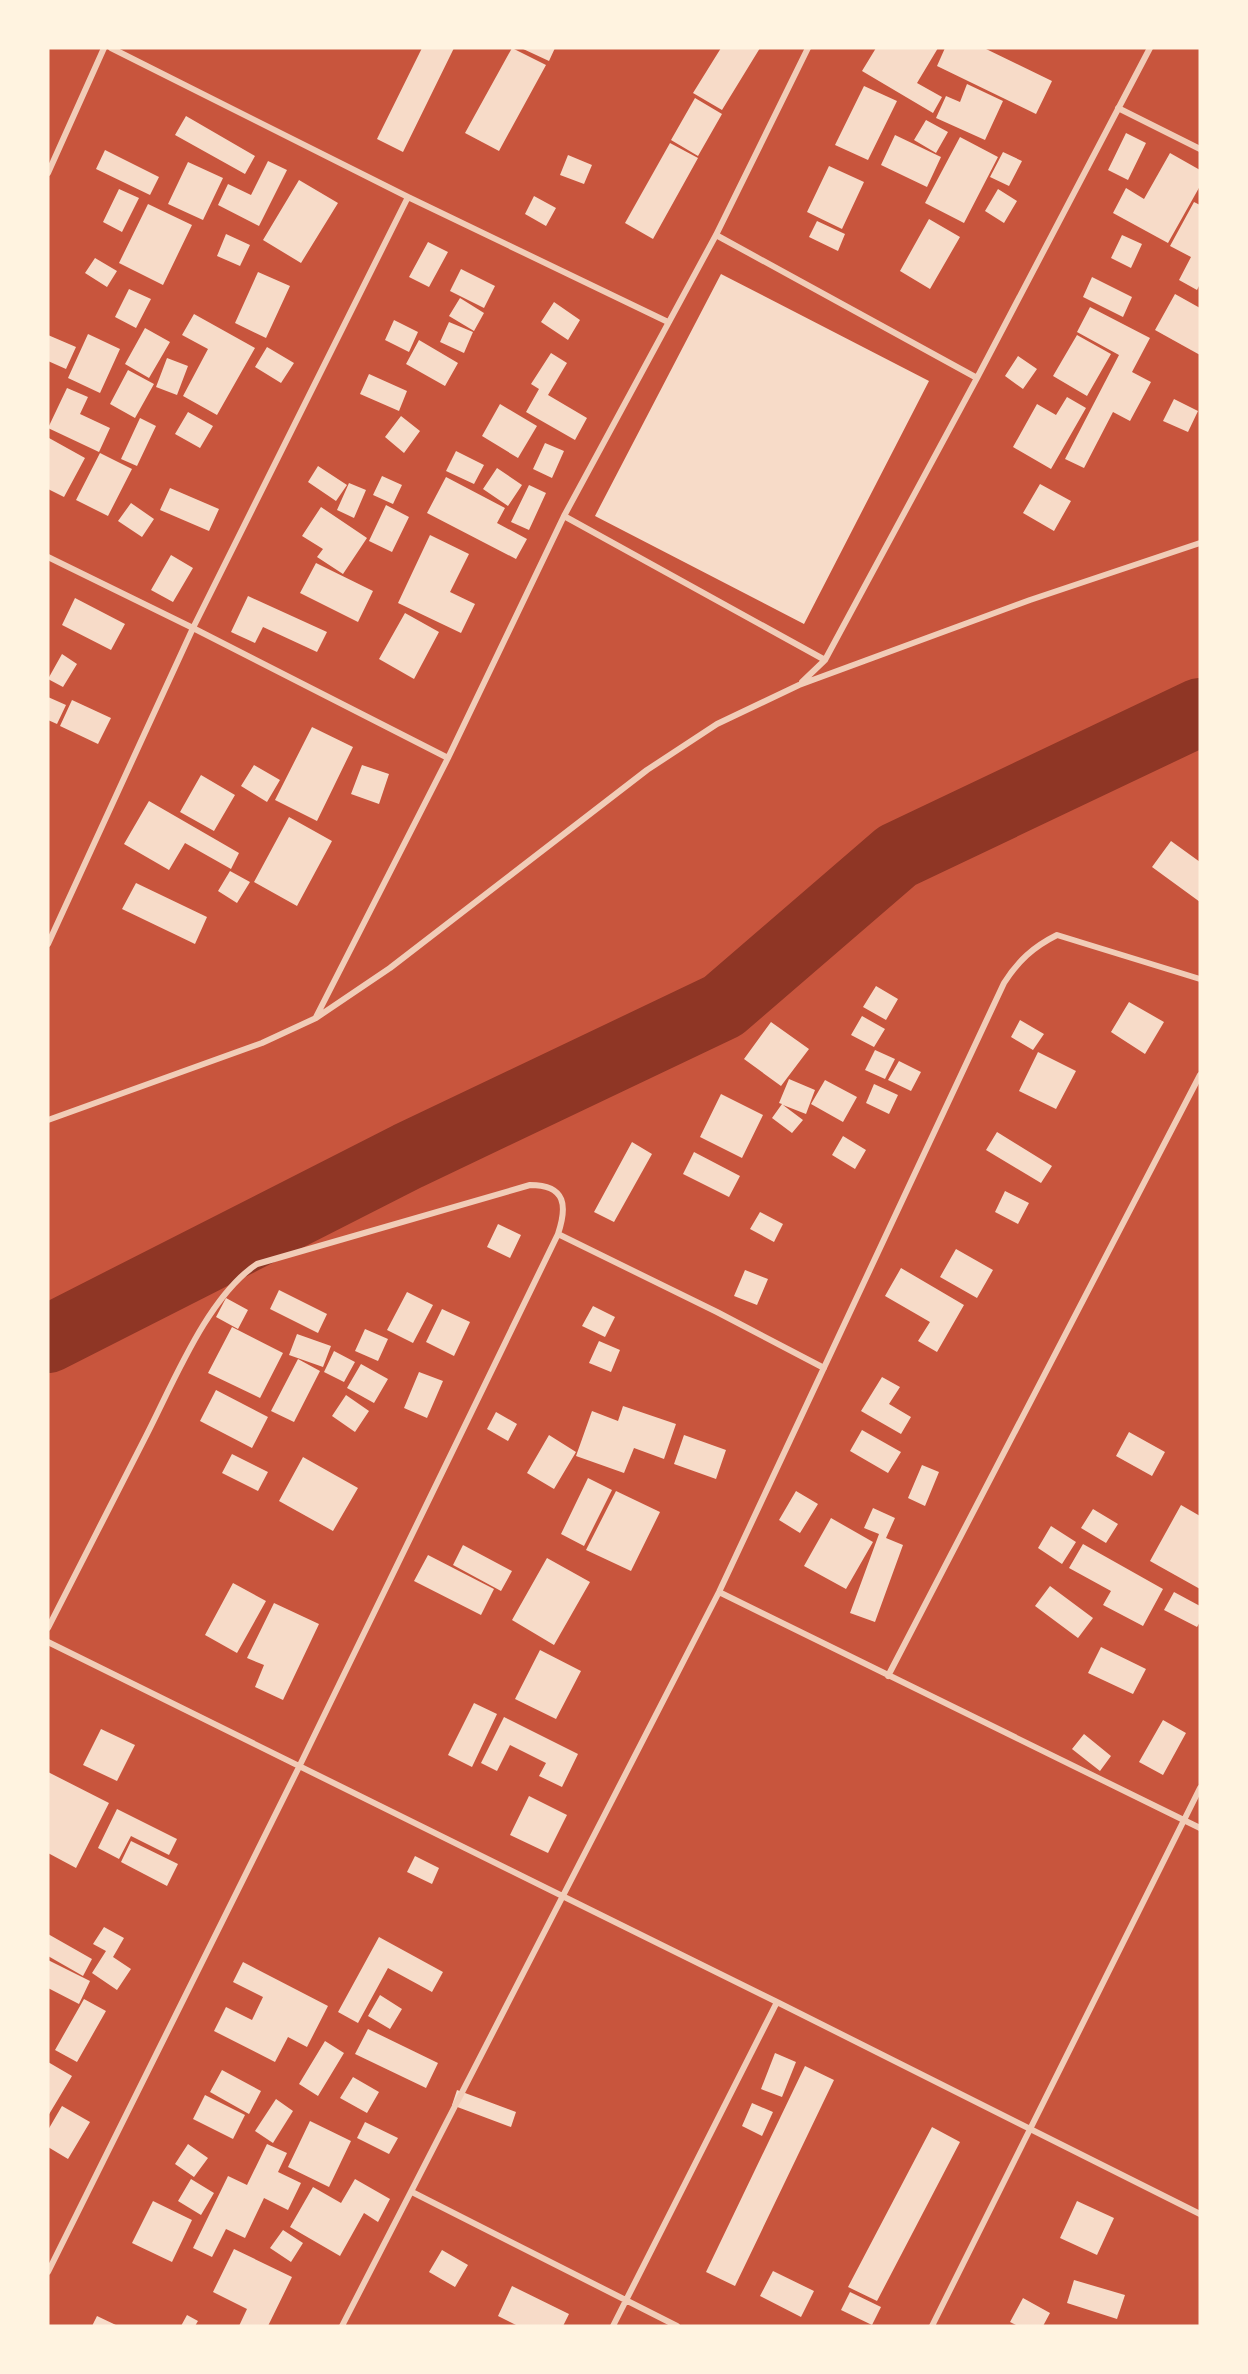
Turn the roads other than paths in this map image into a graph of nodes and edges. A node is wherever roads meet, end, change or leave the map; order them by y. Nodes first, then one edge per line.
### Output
1 (104, 48) edge
2 (111, 48) edge
3 (808, 48) edge
4 (1150, 48) edge
5 (1118, 108) junction
6 (1200, 149) edge
7 (48, 173) edge
8 (408, 197) junction
9 (716, 235) junction
10 (668, 322) junction
11 (977, 378) junction
12 (564, 516) junction
13 (1200, 543) edge
14 (48, 558) edge
15 (193, 628) junction
16 (825, 660) junction
17 (799, 685) junction
18 (448, 758) junction
19 (48, 944) edge
20 (1200, 979) edge
21 (316, 1018) junction
22 (1200, 1075) edge
23 (48, 1120) edge
24 (558, 1234) junction
25 (824, 1368) junction
26 (719, 1592) junction
27 (48, 1628) edge
28 (48, 1642) edge
29 (888, 1676) junction
30 (299, 1767) junction
31 (1200, 1788) edge
32 (1184, 1820) junction
33 (1200, 1828) edge
34 (564, 1898) junction
35 (777, 2002) junction
36 (1031, 2130) junction
37 (412, 2192) junction
38 (1200, 2214) edge
39 (48, 2272) edge
40 (626, 2300) junction
41 (342, 2326) edge
42 (613, 2326) edge
43 (677, 2326) edge
44 (932, 2326) edge

1 - 7 street
2 - 8 street
3 - 9 street
4 - 5 street
5 - 6 street
5 - 11 street
8 - 10 street
8 - 15 street
9 - 10 street
9 - 11 street
10 - 12 street
11 - 16 street
12 - 16 street
12 - 18 street
13 - 17 street
14 - 15 street
15 - 18 street
15 - 19 street
16 - 17 street
17 - 21 street
18 - 21 street
20 - 25 street
21 - 23 street
22 - 29 street
24 - 25 street
24 - 27 street
24 - 30 street
25 - 26 street
26 - 29 street
26 - 34 street
28 - 30 street
29 - 32 street
30 - 34 street
30 - 39 street
31 - 32 street
32 - 33 street
32 - 36 street
34 - 35 street
34 - 37 street
35 - 36 street
35 - 40 street
36 - 38 street
36 - 44 street
37 - 40 street
37 - 41 street
40 - 42 street
40 - 43 street

